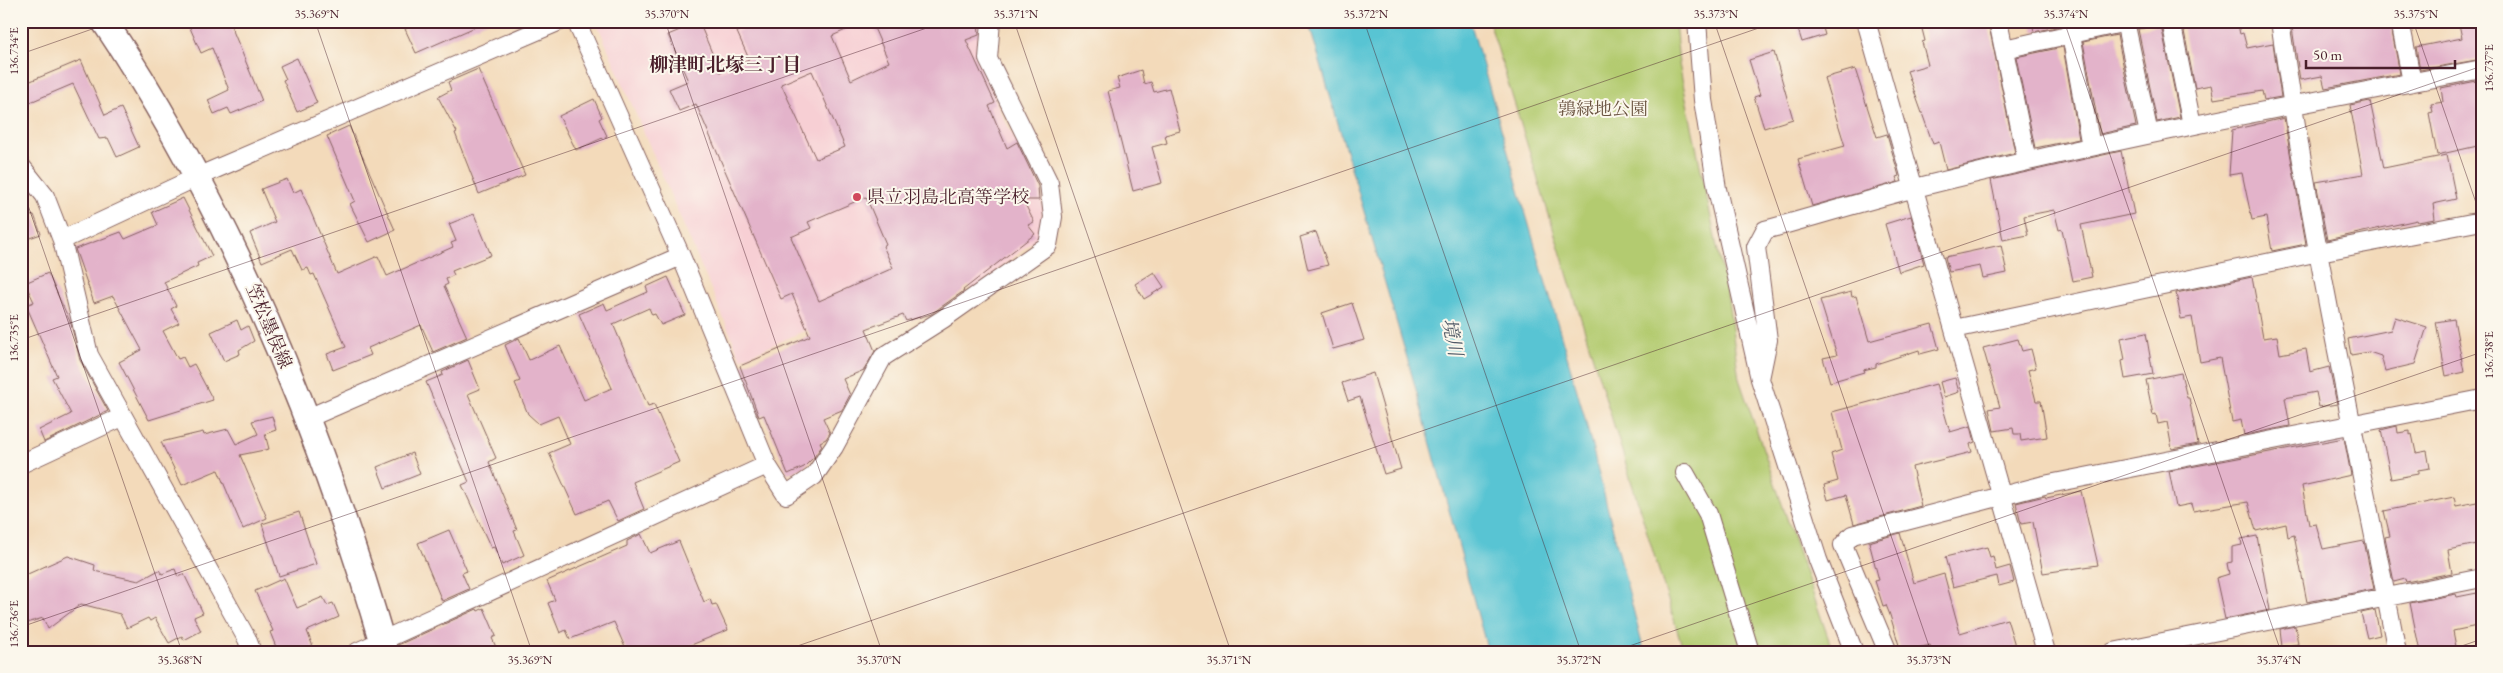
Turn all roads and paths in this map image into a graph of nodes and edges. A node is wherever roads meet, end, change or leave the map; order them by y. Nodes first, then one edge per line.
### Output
1 (104, 21) edge
2 (560, 21) edge
3 (576, 21) edge
4 (991, 21) edge
5 (1697, 21) edge
6 (1866, 21) edge
7 (1998, 21) edge
8 (2171, 21) edge
9 (2280, 21) edge
10 (2400, 21) edge
11 (2127, 22) edge
12 (2071, 34) junction
13 (2004, 49) junction
14 (2482, 69) edge
15 (2412, 82) junction
16 (2292, 105) junction
17 (2192, 125) junction
18 (2149, 134) junction
19 (2091, 147) junction
20 (2027, 161) junction
21 (21, 166) edge
22 (197, 177) junction
23 (1913, 188) junction
24 (2482, 221) edge
25 (62, 240) junction
26 (2319, 252) junction
27 (680, 256) junction
28 (1954, 329) junction
29 (1760, 379) junction
30 (2482, 399) edge
31 (122, 416) junction
32 (308, 418) junction
33 (2353, 424) junction
34 (21, 464) edge
35 (767, 466) junction
36 (1685, 473) dead end
37 (2001, 496) junction
38 (2482, 578) edge
39 (2386, 597) junction
40 (384, 646) edge
41 (252, 652) edge
42 (357, 652) edge
43 (1750, 652) edge
44 (1854, 652) edge
45 (1888, 652) edge
46 (2046, 652) edge
47 (2113, 652) edge
48 (2397, 652) edge

1 - 22 main road, 笠松墨俣線
2 - 22 street
3 - 27 street
4 - 35 street
5 - 29 street
6 - 23 street
7 - 13 street
8 - 17 street
9 - 16 street
10 - 15 street
11 - 12 street
11 - 18 street
12 - 13 street
12 - 19 street
13 - 20 street
14 - 15 street
15 - 16 street
16 - 17 street
16 - 26 street
17 - 18 street
18 - 19 street
19 - 20 street
20 - 23 street
21 - 25 street
22 - 25 street
22 - 32 main road, 笠松墨俣線
23 - 28 street
23 - 29 street
24 - 26 street
25 - 31 street
26 - 28 street
26 - 33 street
27 - 32 street
27 - 35 street
28 - 37 street
29 - 44 street
30 - 33 street
31 - 34 street
31 - 41 street
32 - 40 main road, 笠松墨俣線
33 - 37 street
33 - 39 street
35 - 40 street
36 - 43 street
37 - 45 street
37 - 46 street
38 - 39 street
39 - 47 street
39 - 48 street
40 - 42 street

